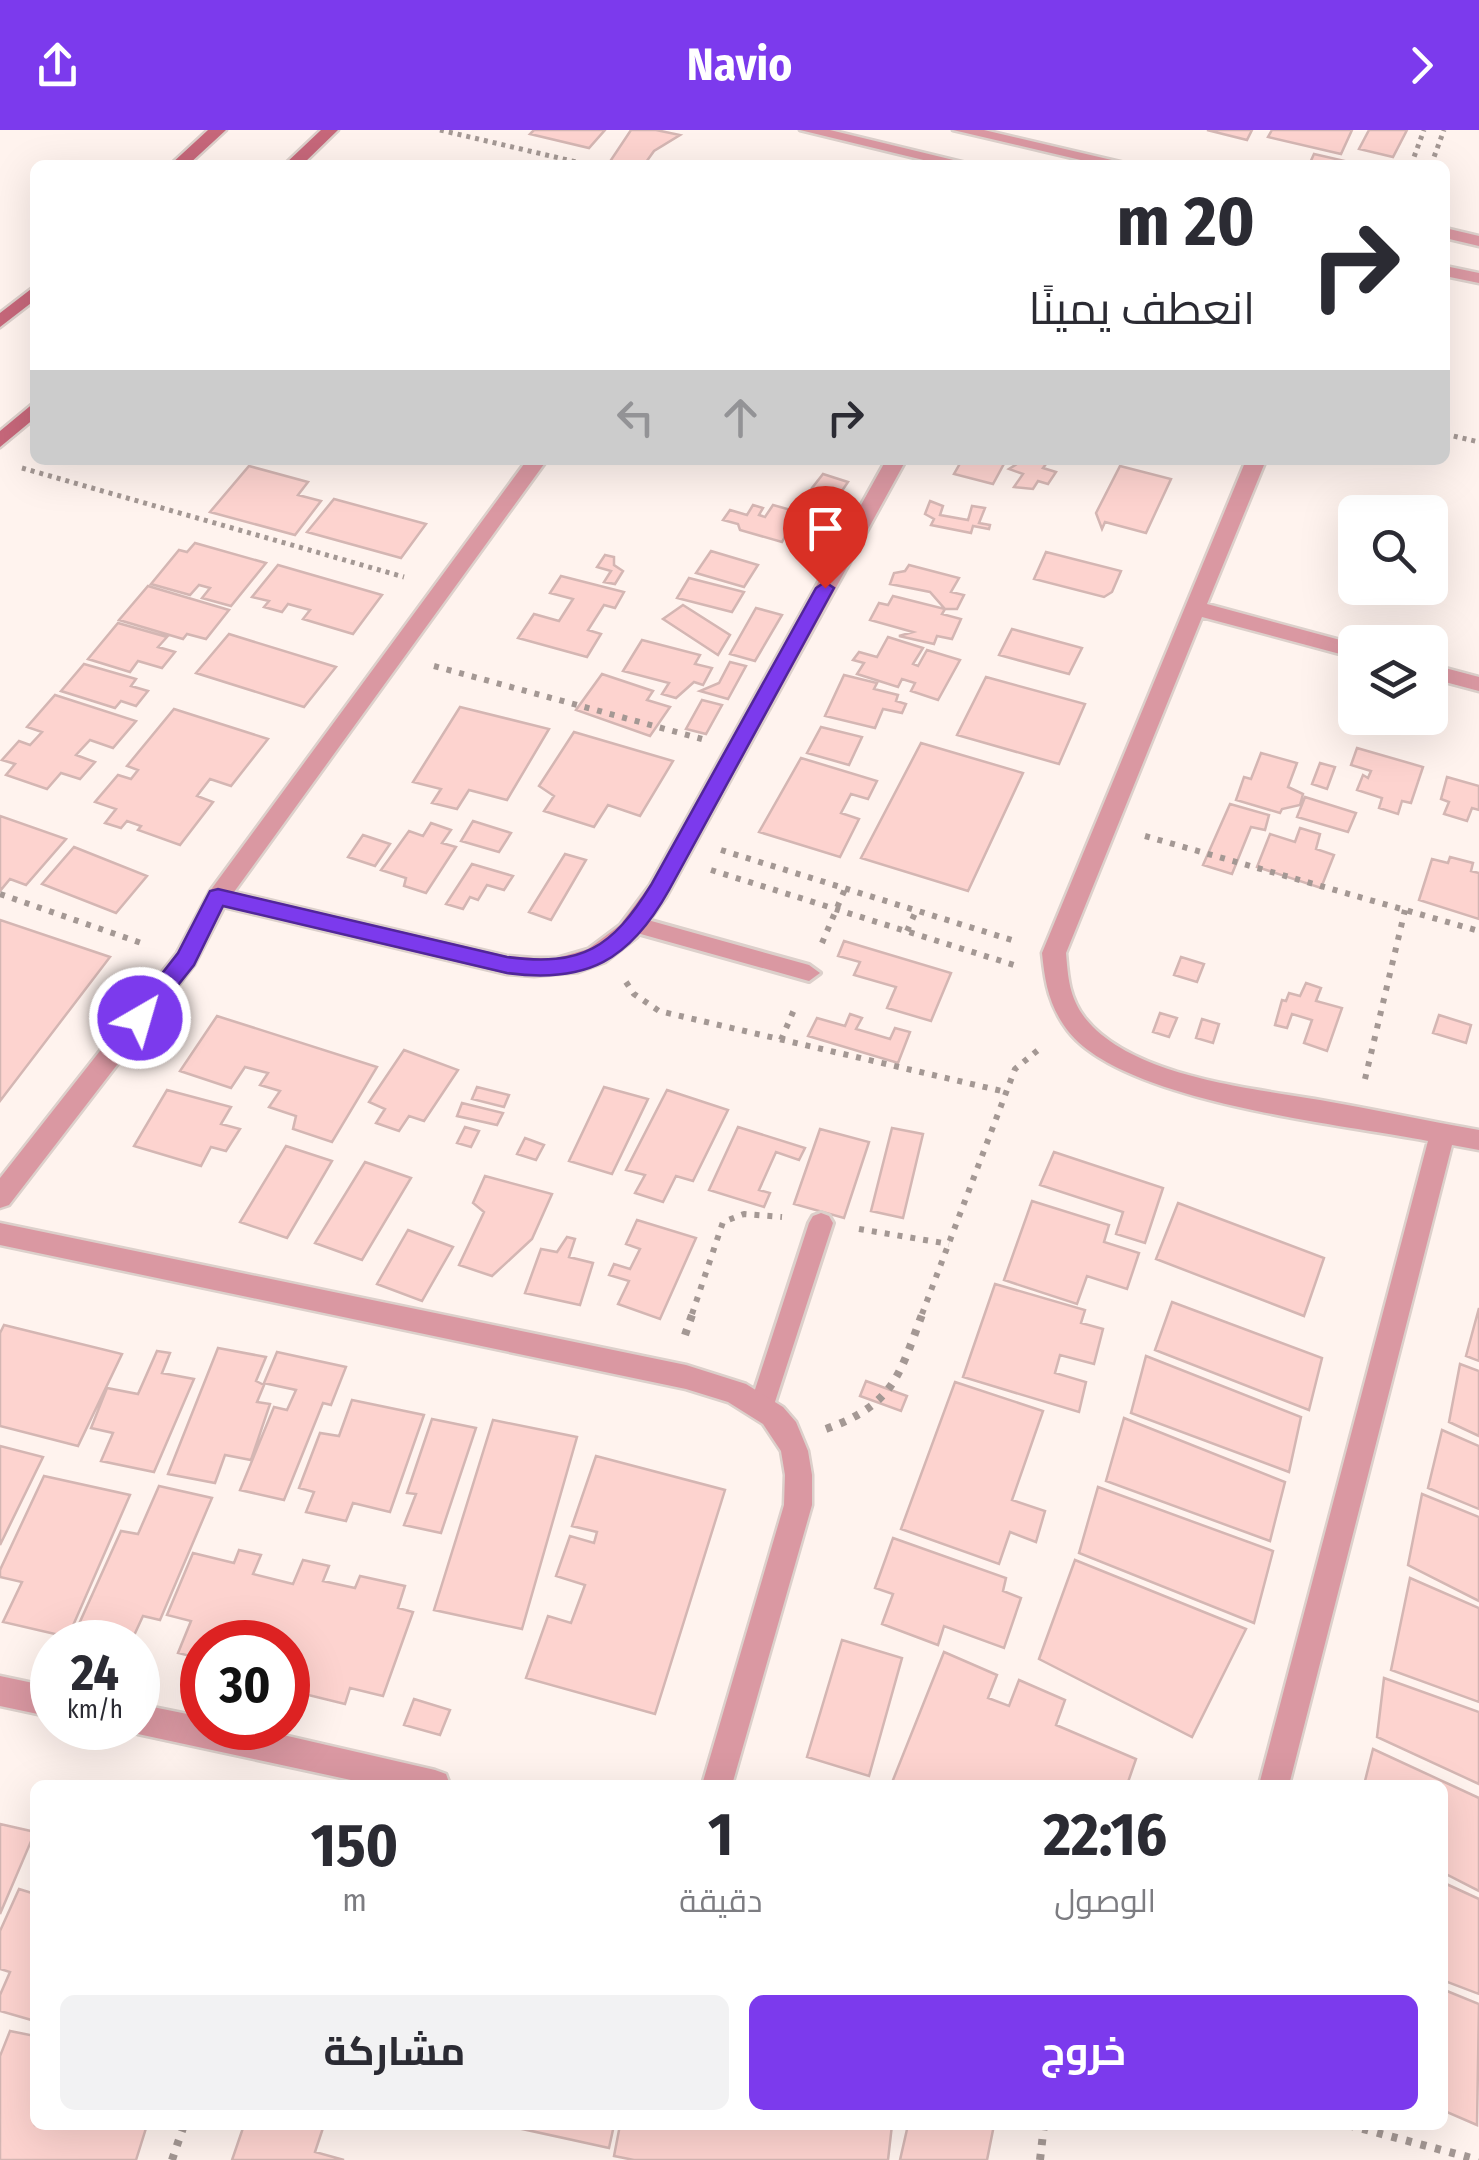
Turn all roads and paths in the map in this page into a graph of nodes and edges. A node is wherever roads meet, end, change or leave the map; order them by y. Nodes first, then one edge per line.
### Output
1 (218, 130) edge
2 (330, 130) edge
3 (440, 130) edge
4 (808, 130) edge
5 (961, 130) edge
6 (1424, 130) edge
7 (1444, 130) edge
8 (184, 160) edge
9 (297, 160) edge
10 (568, 160) edge
11 (943, 160) edge
12 (1102, 160) edge
13 (1412, 160) edge
14 (1433, 160) edge
15 (1450, 234) edge
16 (1479, 240) edge
17 (1450, 272) edge
18 (1479, 278) edge
19 (30, 295) edge
20 (0, 322) edge
21 (30, 413) edge
22 (1450, 435) edge
23 (0, 441) edge
24 (1479, 442) edge
25 (533, 465) edge
26 (893, 465) edge
27 (1254, 465) edge
28 (18, 467) dead end
29 (444, 588) junction
30 (1195, 608) junction
31 (1338, 646) edge
32 (394, 655) junction
33 (1448, 675) edge
34 (1479, 684) edge
35 (736, 748) junction
36 (1105, 825) junction
37 (681, 850) junction
38 (0, 894) edge
39 (218, 897) junction
40 (1405, 910) junction
41 (916, 911) junction
42 (637, 925) junction
43 (1479, 930) edge
44 (907, 931) junction
45 (614, 948) junction
46 (186, 959) junction
47 (1053, 965) junction
48 (809, 973) dead end
49 (1087, 1035) junction
50 (1006, 1092) junction
51 (1356, 1117) junction
52 (1442, 1134) junction
53 (1479, 1140) edge
54 (0, 1196) edge
55 (821, 1223) dead end
56 (0, 1234) edge
57 (762, 1405) junction
58 (788, 1432) junction
59 (0, 1692) edge
60 (30, 1698) edge
61 (160, 1723) edge
62 (415, 1780) edge
63 (718, 1780) edge
64 (1275, 1780) edge
65 (182, 2130) edge
66 (1043, 2130) edge
67 (1367, 2130) edge
68 (172, 2160) edge
69 (1040, 2160) edge
70 (1479, 2160) edge

1 - 8 street
2 - 9 street
3 - 10 path
4 - 11 street
5 - 12 street
6 - 13 path
7 - 14 path
15 - 16 street
17 - 18 street
19 - 20 street
21 - 23 street
22 - 24 path
25 - 29 street
26 - 35 street
27 - 30 street
28 - 29 path
29 - 32 street
30 - 31 street
30 - 36 street
32 - 35 path
32 - 39 street
33 - 34 street
35 - 37 street
36 - 40 path
36 - 47 street
37 - 41 path
37 - 42 street
37 - 44 path
38 - 46 path
39 - 45 street
39 - 46 street
40 - 43 path
40 - 51 path
41 - 44 path
41 - 47 path
42 - 45 street
42 - 48 lane
44 - 47 path
45 - 50 path
46 - 54 street
47 - 49 street
49 - 50 path
49 - 51 street
50 - 58 path
51 - 52 street
52 - 53 street
52 - 64 street
55 - 57 lane
56 - 57 street
57 - 58 street
58 - 63 street
59 - 60 street
61 - 62 street
65 - 68 path
66 - 69 path
67 - 70 path

